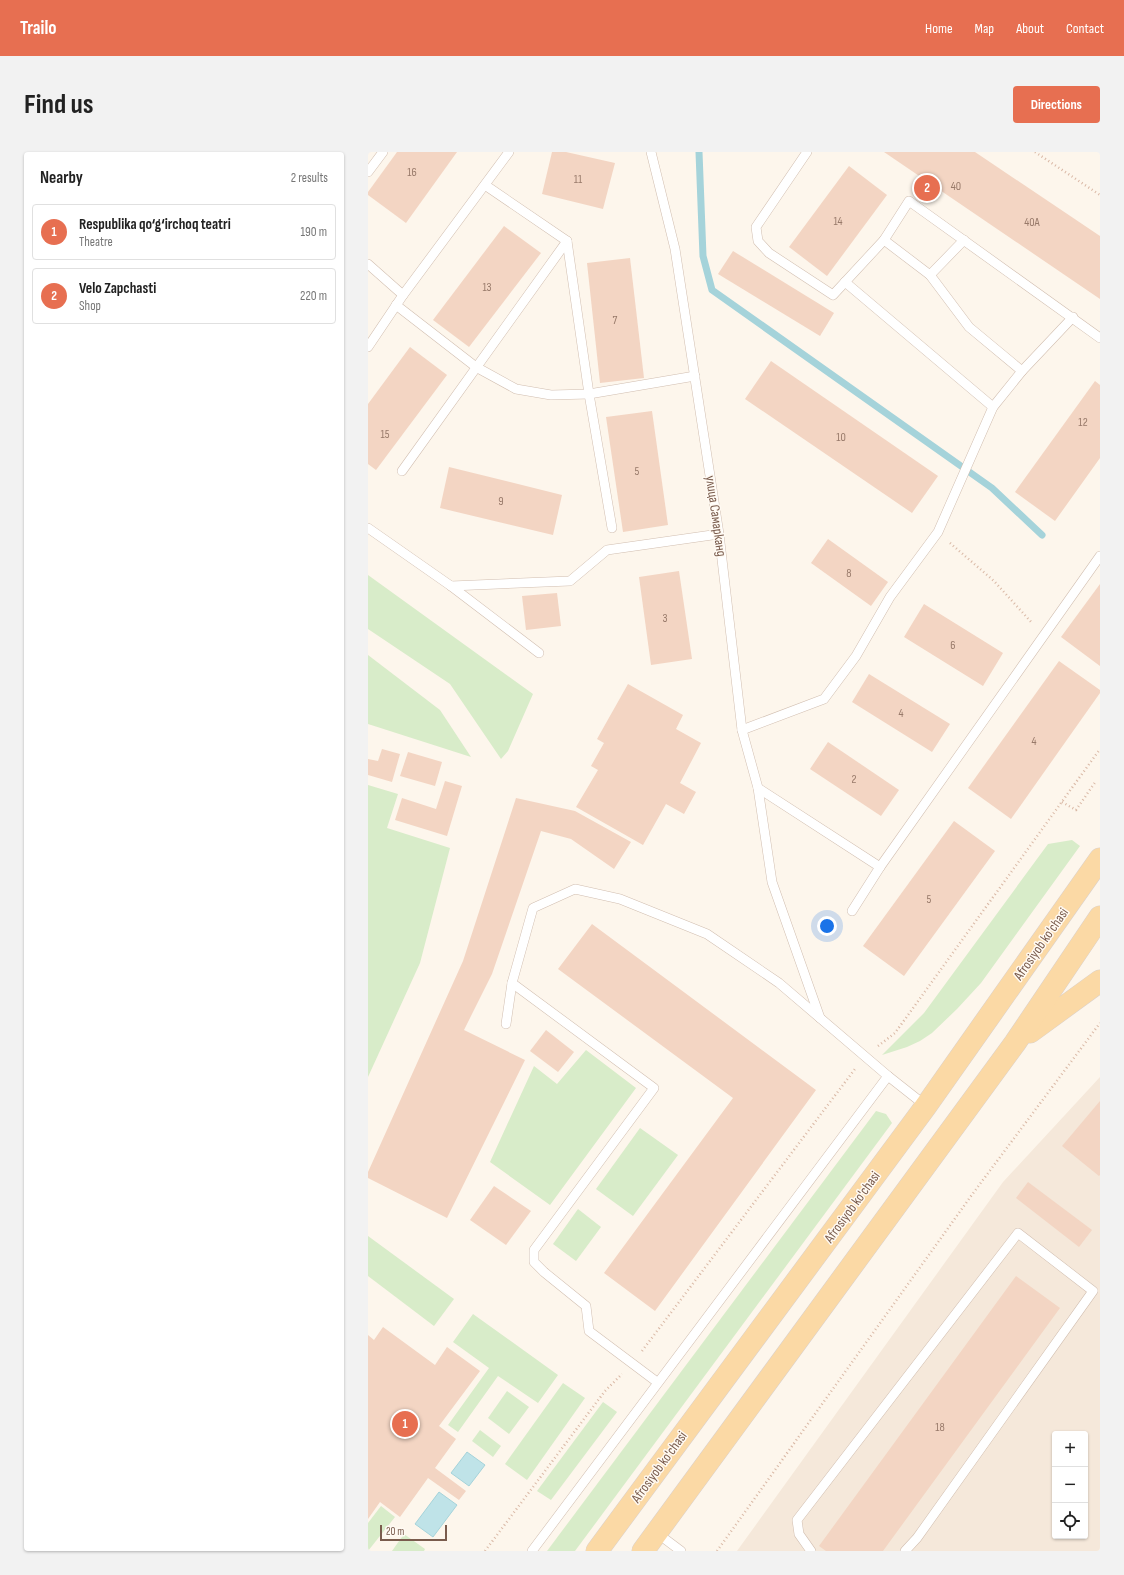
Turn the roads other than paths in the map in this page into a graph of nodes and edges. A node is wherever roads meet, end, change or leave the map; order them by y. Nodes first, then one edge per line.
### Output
1 (383, 152) edge
2 (509, 152) edge
3 (651, 152) edge
4 (807, 152) edge
5 (368, 172) edge
6 (485, 185) junction
7 (884, 240) junction
8 (964, 240) junction
9 (567, 241) junction
10 (368, 264) edge
11 (930, 276) junction
12 (845, 282) junction
13 (403, 295) junction
14 (396, 305) junction
15 (1073, 317) junction
16 (1100, 338) edge
17 (368, 347) edge
18 (476, 367) junction
19 (1022, 371) junction
20 (695, 376) junction
21 (589, 394) junction
22 (993, 407) junction
23 (402, 471) dead end
24 (368, 528) edge
25 (612, 528) dead end
26 (719, 534) junction
27 (1100, 556) edge
28 (451, 586) junction
29 (539, 653) dead end
30 (742, 730) junction
31 (758, 788) junction
32 (1100, 859) edge
33 (880, 867) junction
34 (852, 911) dead end
35 (1100, 917) edge
36 (1100, 980) edge
37 (512, 983) junction
38 (820, 1018) junction
39 (506, 1024) dead end
40 (1015, 1043) junction
41 (888, 1076) junction
42 (926, 1106) junction
43 (1096, 1288) edge
44 (657, 1382) junction
45 (657, 1533) junction
46 (532, 1551) edge
47 (597, 1551) edge
48 (643, 1551) edge
49 (681, 1551) edge
50 (811, 1551) edge
51 (905, 1551) edge

1 - 5 lane
2 - 6 lane
3 - 20 lane, улица Самарканд
4 - 12 lane
6 - 9 lane
6 - 13 lane
7 - 8 lane
7 - 11 lane
7 - 12 lane
8 - 11 lane
8 - 15 lane
9 - 18 lane
9 - 21 lane
10 - 13 lane
11 - 19 lane
12 - 22 lane
13 - 14 lane
14 - 17 lane
14 - 18 lane
15 - 16 lane
15 - 19 lane
18 - 21 lane
18 - 23 lane
19 - 22 lane
20 - 21 lane
20 - 26 lane, улица Самарканд
21 - 25 lane
22 - 30 lane
24 - 28 lane
26 - 28 lane
26 - 30 lane, улица Самарканд
27 - 33 lane
28 - 29 lane
30 - 31 lane, улица Самарканд
31 - 33 lane
31 - 38 lane, улица Самарканд
32 - 42 main road, Afrosiyob ko'chasi
33 - 34 lane
35 - 40 main road
36 - 40 main road
37 - 38 lane
37 - 39 lane
37 - 44 lane
38 - 41 lane
40 - 45 main road
41 - 42 lane
41 - 44 lane
42 - 47 main road, Afrosiyob ko'chasi
43 - 50 lane
43 - 51 lane
44 - 46 lane
45 - 48 main road
45 - 49 lane

